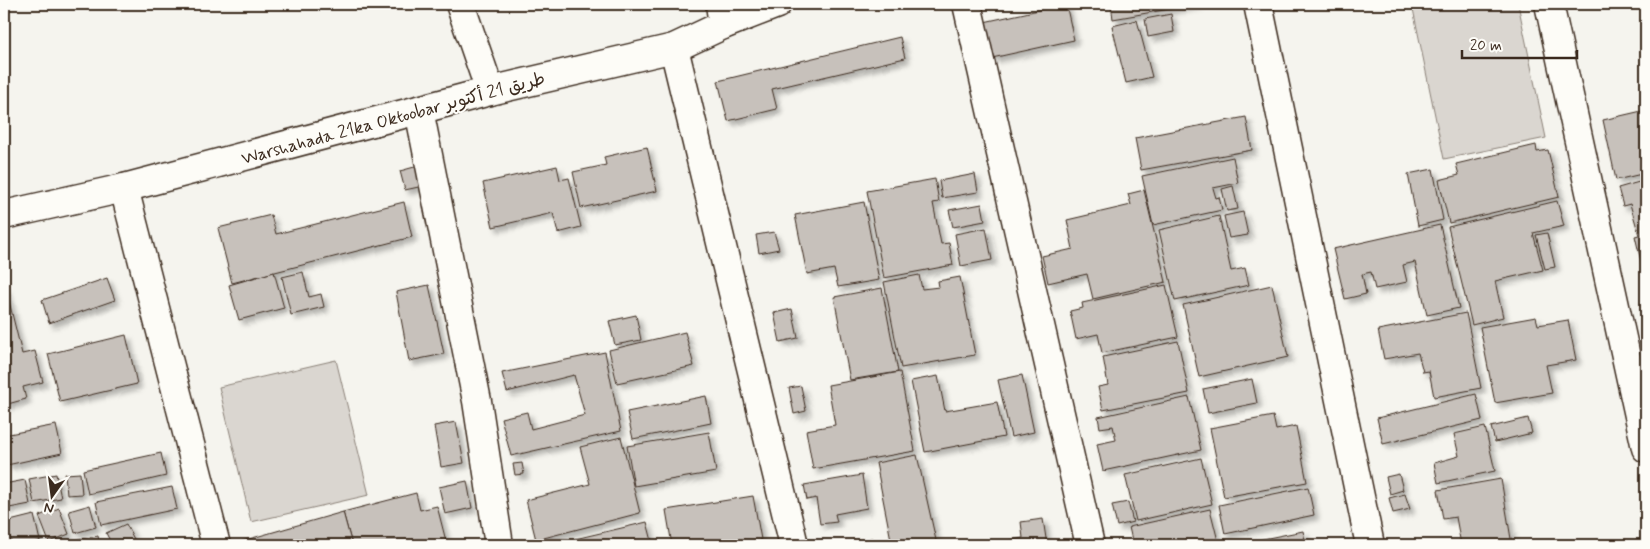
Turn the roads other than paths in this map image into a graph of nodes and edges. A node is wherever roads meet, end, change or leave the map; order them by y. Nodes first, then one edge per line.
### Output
1 (460, 4) edge
2 (777, 4) edge
3 (967, 4) edge
4 (1258, 4) edge
5 (1549, 4) edge
6 (722, 14) edge
7 (674, 48) junction
8 (490, 91) junction
9 (418, 110) junction
10 (124, 188) junction
11 (4, 215) edge
12 (1646, 448) edge
13 (216, 545) edge
14 (499, 545) edge
15 (794, 545) edge
16 (1090, 545) edge
17 (1370, 545) edge

1 - 8 street
2 - 6 street, Warshahada 21ka Oktoobar طريق 21 أكتوبر
3 - 16 street
4 - 17 street
5 - 12 street
6 - 7 street, Warshahada 21ka Oktoobar طريق 21 أكتوبر
7 - 8 street, Warshahada 21ka Oktoobar طريق 21 أكتوبر
7 - 15 street
8 - 9 street, Warshahada 21ka Oktoobar طريق 21 أكتوبر
9 - 10 street, Warshahada 21ka Oktoobar طريق 21 أكتوبر
9 - 14 street
10 - 11 street, Warshahada 21ka Oktoobar طريق 21 أكتوبر
10 - 13 street

